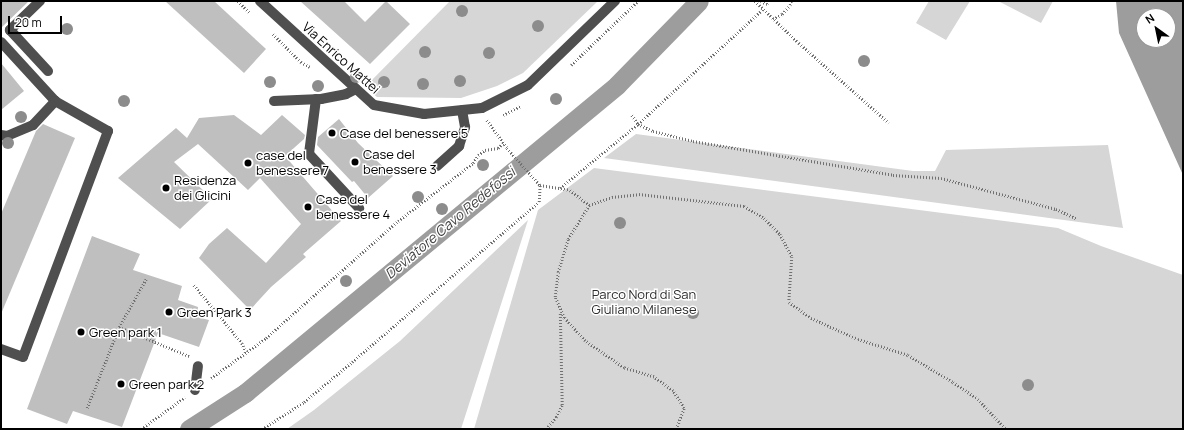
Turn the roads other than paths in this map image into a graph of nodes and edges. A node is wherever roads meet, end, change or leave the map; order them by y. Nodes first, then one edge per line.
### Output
1 (40, 1) edge
2 (260, 1) edge
3 (615, 1) edge
4 (1, 42) edge
5 (48, 71) dead end
6 (356, 89) junction
7 (316, 99) junction
8 (55, 101) junction
9 (274, 101) dead end
10 (462, 110) junction
11 (1, 135) edge
12 (437, 166) dead end
13 (359, 208) dead end
14 (1, 349) edge
15 (198, 366) road end
16 (196, 390) dead end

1 - 5 street
2 - 6 street, Via Enrico Mattei
3 - 10 street, Via Enrico Mattei
4 - 8 street
6 - 7 street
6 - 10 street, Via Enrico Mattei
7 - 9 street
7 - 13 street
8 - 11 street
8 - 14 street
10 - 12 street
15 - 16 street

